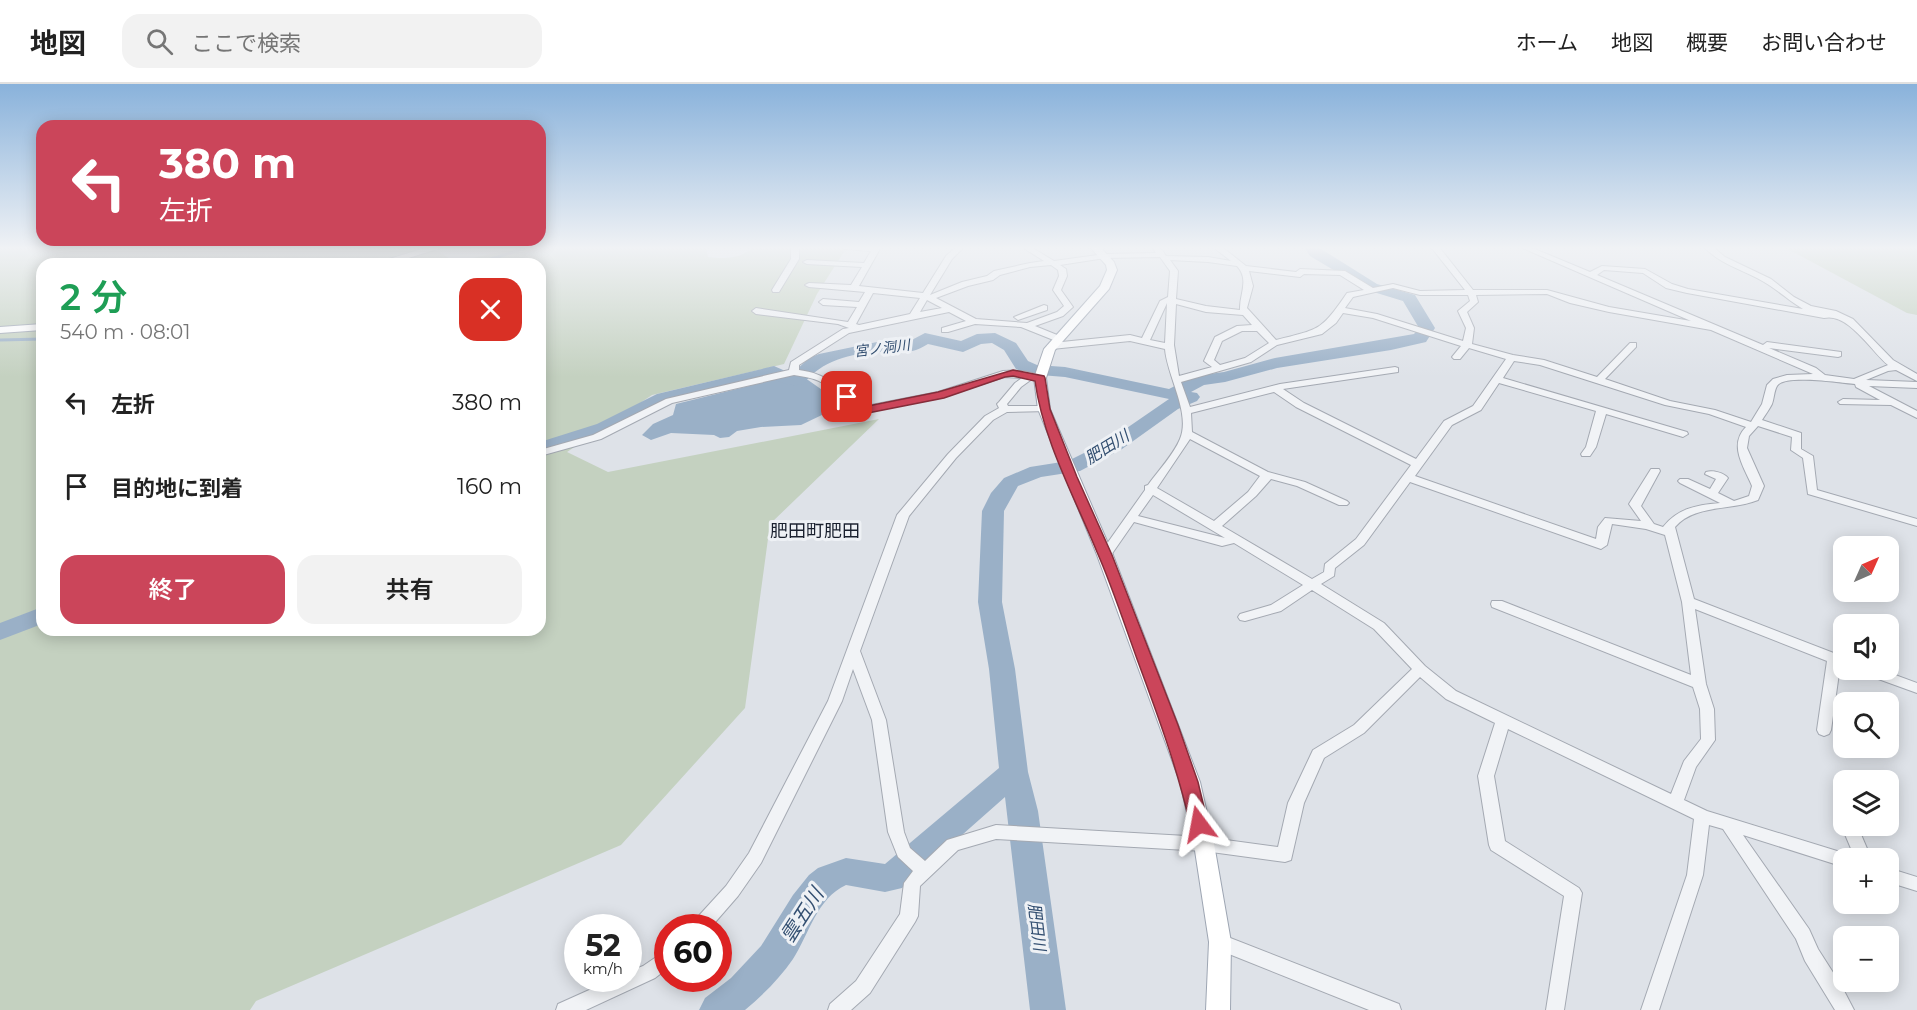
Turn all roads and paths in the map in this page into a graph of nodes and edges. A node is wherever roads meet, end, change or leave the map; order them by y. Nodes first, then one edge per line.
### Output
1 (871, 290) edge
2 (873, 290) edge
3 (932, 290) edge
4 (947, 290) edge
5 (1057, 290) edge
6 (1100, 290) edge
7 (1173, 290) edge
8 (1248, 290) edge
9 (1371, 290) edge
10 (1409, 290) edge
11 (1470, 290) edge
12 (1627, 290) edge
13 (1684, 290) edge
14 (1780, 290) edge
15 (1473, 294) junction
16 (928, 297) junction
17 (1173, 300) junction
18 (823, 302) dead end
19 (862, 304) junction
20 (1044, 308) dead end
21 (950, 309) junction
22 (1012, 309) dead end
23 (756, 310) dead end
24 (1340, 310) junction
25 (1246, 313) junction
26 (1833, 313) junction
27 (914, 316) junction
28 (974, 321) junction
29 (1022, 322) junction
30 (854, 326) junction
31 (36, 327) edge
32 (1261, 328) junction
33 (1717, 328) junction
34 (0, 330) edge
35 (945, 330) dead end
36 (1145, 341) junction
37 (1056, 342) junction
38 (1274, 343) junction
39 (1754, 344) junction
40 (1467, 345) junction
41 (1633, 345) dead end
42 (1170, 347) junction
43 (1838, 354) dead end
44 (1457, 357) dead end
45 (1512, 358) junction
46 (1896, 367) junction
47 (1220, 369) junction
48 (1395, 370) dead end
49 (794, 372) junction
50 (1822, 377) junction
51 (1034, 378) junction
52 (1917, 378) edge
53 (1497, 379) junction
54 (1598, 381) junction
55 (1855, 382) junction
56 (1178, 384) junction
57 (1917, 385) edge
58 (1275, 388) junction
59 (1843, 402) dead end
60 (1894, 403) junction
61 (1005, 409) junction
62 (1044, 409) junction
63 (1600, 409) junction
64 (1187, 411) junction
65 (1917, 415) edge
66 (1755, 424) junction
67 (1187, 433) junction
68 (1683, 434) dead end
69 (546, 451) edge
70 (1586, 454) dead end
71 (1417, 464) junction
72 (1655, 471) dead end
73 (1710, 474) dead end
74 (1267, 476) junction
75 (1408, 477) junction
76 (1684, 482) dead end
77 (1149, 488) junction
78 (1711, 495) junction
79 (1343, 503) dead end
80 (1733, 505) junction
81 (1130, 518) junction
82 (1917, 523) edge
83 (1648, 526) junction
84 (1214, 527) junction
85 (1670, 533) junction
86 (1236, 539) junction
87 (1105, 555) junction
88 (1313, 585) junction
89 (1688, 602) junction
90 (1497, 604) dead end
91 (1245, 617) dead end
92 (854, 652) junction
93 (1833, 658) edge
94 (1420, 669) junction
95 (1835, 680) edge
96 (1895, 680) edge
97 (1700, 684) junction
98 (1917, 688) edge
99 (1503, 721) junction
100 (1824, 730) dead end
101 (1675, 804) junction
102 (1701, 816) junction
103 (1730, 825) junction
104 (1204, 844) junction
105 (1833, 857) edge
106 (923, 869) junction
107 (1899, 878) edge
108 (1917, 884) edge
109 (712, 914) edge
110 (1220, 942) junction
111 (654, 968) edge
112 (565, 1010) edge
113 (837, 1010) edge
114 (1218, 1010) edge
115 (1392, 1010) edge
116 (1555, 1010) edge
117 (1650, 1010) edge
118 (1845, 1010) edge

1 - 19 street
2 - 16 street
3 - 16 street
4 - 16 street
5 - 29 street
6 - 37 main road
7 - 17 street
8 - 25 street
9 - 24 street
10 - 15 street
11 - 15 street
12 - 33 street
13 - 26 street
14 - 26 street
15 - 33 street
15 - 40 street
16 - 21 street
16 - 27 street
17 - 25 street
17 - 36 street
17 - 42 street
18 - 19 street
19 - 30 street
20 - 29 street
21 - 27 street
21 - 28 street
22 - 29 street
23 - 30 street
24 - 38 street
24 - 40 street
25 - 32 street
26 - 46 street
27 - 30 street
28 - 29 street
28 - 35 street
29 - 37 street
30 - 49 street
31 - 34 main road
32 - 38 street
32 - 47 street
33 - 39 street
36 - 37 street
36 - 42 street
37 - 51 main road
38 - 47 street
39 - 43 street
39 - 50 street
40 - 44 street
40 - 45 street
41 - 54 street
42 - 56 street
45 - 53 street
45 - 54 street
46 - 52 street
46 - 55 street
47 - 56 street
48 - 58 street
49 - 51 street
49 - 69 street
50 - 55 street
50 - 66 street
51 - 61 street
51 - 62 main road
53 - 63 street
53 - 71 street
54 - 66 street
55 - 57 street
55 - 60 street
56 - 64 street
58 - 64 street
58 - 71 street
59 - 60 street
60 - 65 street
61 - 62 street
61 - 92 street
62 - 87 main road
63 - 68 street
63 - 70 street
64 - 67 street
66 - 80 street
66 - 82 street
67 - 74 street
67 - 77 street
71 - 75 street
72 - 83 street
73 - 78 street
74 - 79 street
74 - 84 street
75 - 83 street
75 - 88 street
76 - 78 street
77 - 81 street
77 - 84 street
78 - 80 street
80 - 85 street
81 - 86 street
81 - 87 street
83 - 85 street
84 - 86 street
85 - 89 street
86 - 88 street
87 - 104 main road
88 - 91 street
88 - 94 street
89 - 93 street
89 - 97 street
90 - 97 street
92 - 106 street
92 - 109 street
94 - 99 street
94 - 104 street
95 - 100 street
96 - 98 street
97 - 101 street
99 - 101 street
99 - 116 street
101 - 102 street
102 - 103 street
102 - 117 street
103 - 105 street
103 - 118 street
104 - 106 street
104 - 110 main road
106 - 113 street
107 - 108 street
110 - 114 main road
110 - 115 street
111 - 112 street

